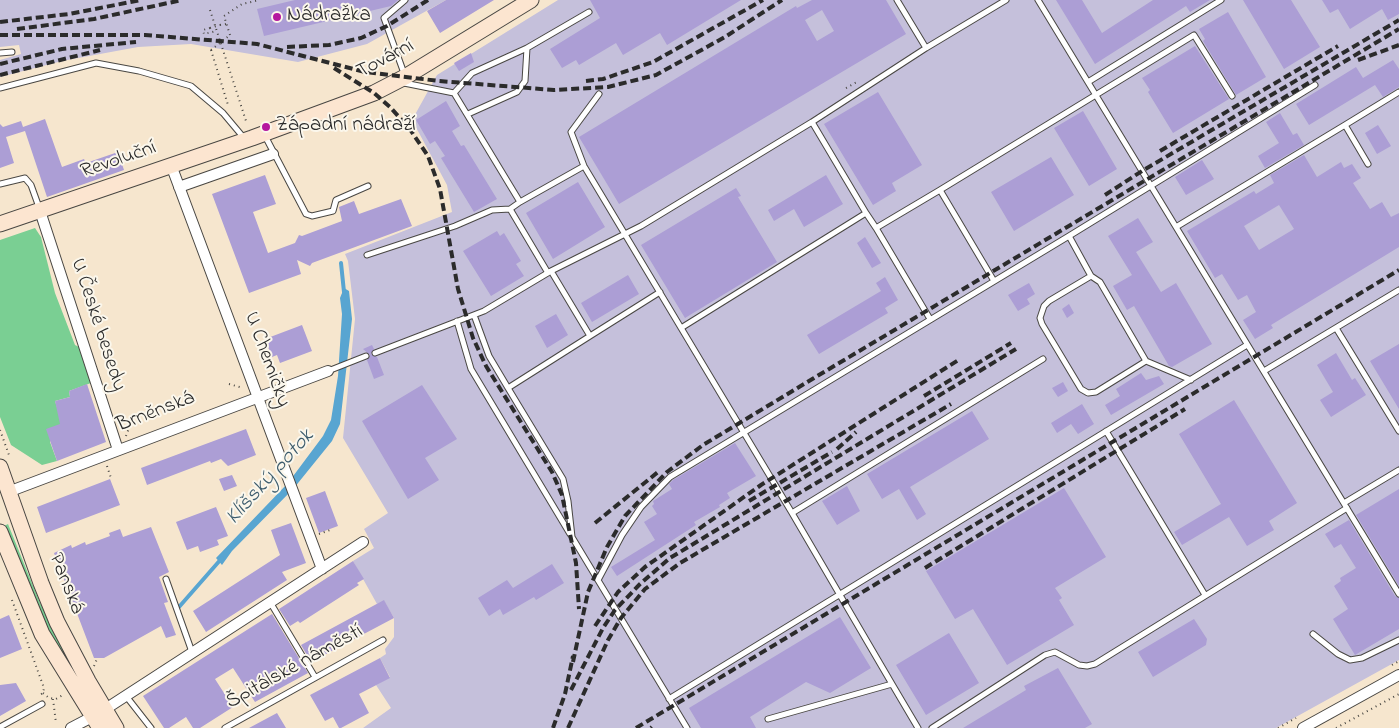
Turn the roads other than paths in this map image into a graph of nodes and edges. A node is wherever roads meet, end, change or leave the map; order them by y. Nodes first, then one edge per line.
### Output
1 (405, 0) edge
2 (531, 0) edge
3 (897, 0) edge
4 (1006, 0) edge
5 (1038, 0) edge
6 (1221, 0) edge
7 (589, 12) dead end
8 (527, 48) junction
9 (926, 48) junction
10 (12, 52) dead end
11 (0, 53) edge
12 (400, 79) junction
13 (1088, 82) junction
14 (1315, 85) dead end
15 (0, 88) edge
16 (1399, 92) edge
17 (454, 93) junction
18 (599, 94) dead end
19 (1096, 96) junction
20 (1232, 96) dead end
21 (468, 114) junction
22 (812, 122) junction
23 (1345, 125) junction
24 (254, 137) junction
25 (273, 154) junction
26 (1368, 164) dead end
27 (172, 166) junction
28 (584, 166) junction
29 (0, 184) edge
30 (368, 186) dead end
31 (179, 187) junction
32 (1151, 187) junction
33 (940, 190) junction
34 (520, 202) junction
35 (510, 209) junction
36 (40, 211) junction
37 (866, 213) junction
38 (0, 224) edge
39 (1176, 227) junction
40 (876, 228) junction
41 (625, 234) junction
42 (1068, 236) junction
43 (367, 255) dead end
44 (550, 272) junction
45 (1090, 276) junction
46 (994, 281) junction
47 (1399, 290) edge
48 (660, 292) junction
49 (474, 315) junction
50 (930, 319) junction
51 (458, 321) junction
52 (681, 328) junction
53 (1336, 328) junction
54 (590, 336) junction
55 (1248, 345) junction
56 (375, 352) dead end
57 (366, 356) dead end
58 (1044, 359) dead end
59 (1146, 361) junction
60 (331, 370) joint
61 (1264, 371) junction
62 (1191, 380) junction
63 (508, 388) junction
64 (258, 397) junction
65 (743, 431) junction
66 (1106, 431) junction
67 (1399, 431) edge
68 (118, 450) junction
69 (0, 467) edge
70 (1399, 470) edge
71 (4, 493) edge
72 (1344, 503) junction
73 (1347, 508) junction
74 (792, 513) junction
75 (0, 532) edge
76 (572, 536) junction
77 (363, 542) dead end
78 (322, 569) junction
79 (166, 579) dead end
80 (598, 580) junction
81 (840, 594) junction
82 (1399, 594) edge
83 (1205, 595) junction
84 (270, 602) junction
85 (1313, 634) dead end
86 (384, 640) dead end
87 (1399, 640) edge
88 (192, 653) junction
89 (1399, 675) edge
90 (315, 677) junction
91 (892, 684) junction
92 (125, 696) junction
93 (669, 699) junction
94 (42, 704) dead end
95 (99, 718) edge
96 (768, 719) dead end
97 (0, 727) edge
98 (71, 728) edge
99 (116, 728) edge
100 (151, 728) edge
101 (225, 728) edge
102 (687, 728) edge
103 (918, 728) edge
104 (932, 728) edge
105 (1304, 728) edge

1 - 12 lane
2 - 12 street, Tovární
3 - 9 lane
4 - 9 lane
5 - 13 lane
6 - 13 lane
7 - 8 lane
8 - 17 lane
8 - 21 lane
9 - 22 lane
10 - 11 lane
12 - 17 lane
12 - 24 street, Tovární
13 - 19 lane
14 - 32 lane
15 - 24 lane
16 - 23 lane
17 - 21 lane
18 - 28 lane
19 - 20 lane
19 - 32 lane
19 - 33 lane
21 - 34 lane
22 - 37 lane
22 - 41 lane
23 - 26 lane
23 - 39 lane
24 - 25 lane
24 - 27 street, Revoluční
25 - 30 lane
25 - 31 street
27 - 31 street, U Chemičky
27 - 36 street, Revoluční
28 - 34 lane
28 - 41 lane
29 - 36 lane
31 - 64 street, U Chemičky
32 - 39 lane
32 - 42 lane
33 - 40 lane
33 - 46 lane
34 - 35 lane
35 - 43 lane
35 - 44 lane
36 - 38 street, Revoluční
36 - 68 street, U České besedy
37 - 40 lane
37 - 52 lane
39 - 55 lane
40 - 50 lane
41 - 44 lane
41 - 48 lane
42 - 45 lane
42 - 46 lane
44 - 49 lane
44 - 54 lane
45 - 59 lane
45 - 59 lane
46 - 50 lane
47 - 53 lane
48 - 52 lane
48 - 54 lane
49 - 51 lane
49 - 63 lane
50 - 65 lane
51 - 56 lane
51 - 76 lane
52 - 65 lane
53 - 61 lane
53 - 67 lane
54 - 63 lane
55 - 61 lane
55 - 62 lane
57 - 60 lane
58 - 74 lane
59 - 62 lane
60 - 64 street, Brněnská
61 - 72 lane
62 - 66 lane
63 - 76 lane
64 - 68 street, Brněnská
64 - 78 street, U Chemičky
65 - 74 lane
65 - 80 lane
66 - 81 lane
66 - 83 lane
68 - 71 street, Brněnská
69 - 71 street, Panská
70 - 72 lane
71 - 95 street, Panská
72 - 73 lane
73 - 82 lane
73 - 83 lane
74 - 81 lane
75 - 95 street, Panská
76 - 80 lane
77 - 78 street
78 - 84 street
79 - 88 lane
80 - 93 lane
81 - 91 lane
81 - 93 lane
83 - 104 lane
84 - 88 street
84 - 90 lane
85 - 87 lane
86 - 90 lane, Špitálské náměstí
88 - 92 street
89 - 105 street
90 - 101 lane, Špitálské náměstí
91 - 96 lane
91 - 103 lane
92 - 95 street
92 - 100 lane
93 - 102 lane
94 - 97 lane
95 - 98 street
95 - 99 street

